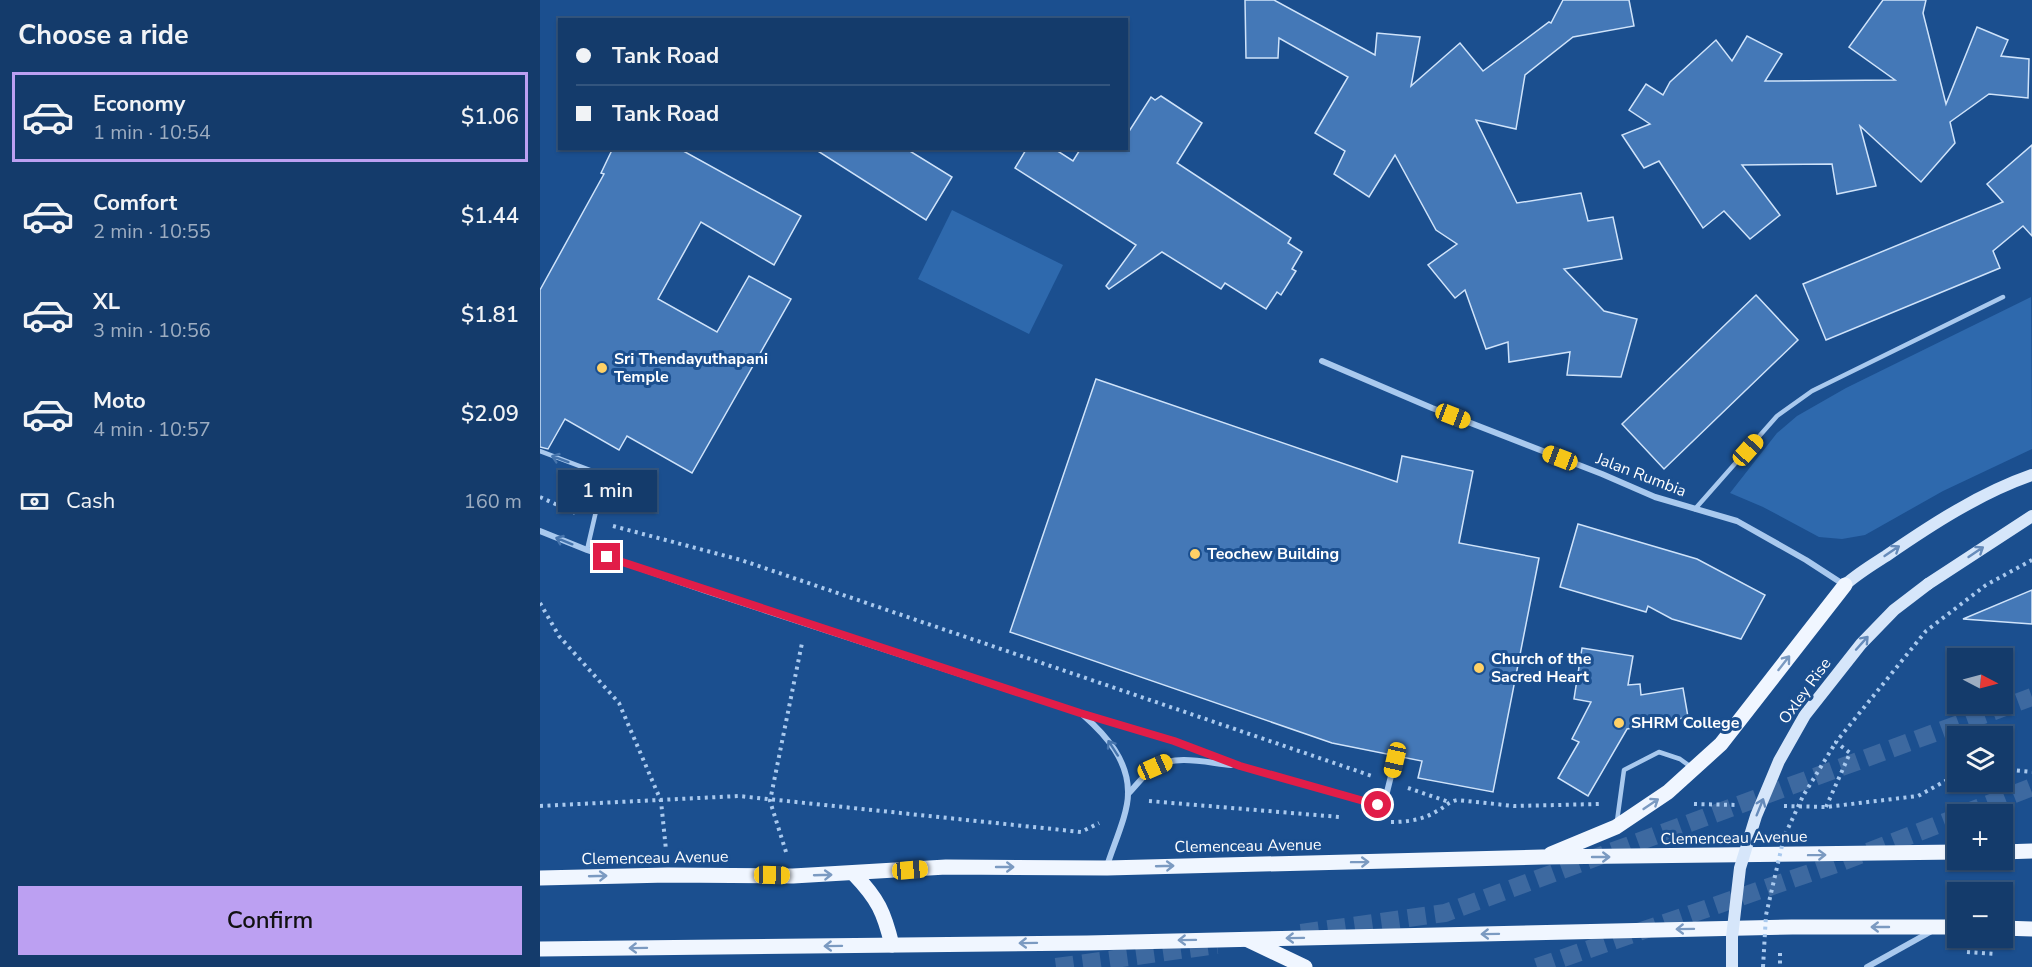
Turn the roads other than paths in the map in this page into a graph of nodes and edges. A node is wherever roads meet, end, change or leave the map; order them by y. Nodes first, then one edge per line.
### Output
1 (2003, 297) dead end
2 (1322, 361) dead end
3 (540, 451) edge
4 (2032, 475) edge
5 (1695, 509) junction
6 (2032, 516) edge
7 (540, 531) edge
8 (587, 550) junction
9 (1845, 585) junction
10 (1080, 713) junction
11 (1395, 760) dead end
12 (1240, 766) junction
13 (1694, 769) junction
14 (1128, 797) junction
15 (1616, 827) junction
16 (2032, 851) edge
17 (1947, 852) edge
18 (2013, 852) edge
19 (1542, 857) junction
20 (1107, 868) junction
21 (854, 874) junction
22 (540, 878) edge
23 (1938, 927) junction
24 (1947, 927) edge
25 (2013, 928) edge
26 (2032, 929) edge
27 (1245, 939) junction
28 (892, 945) junction
29 (540, 949) edge
30 (1305, 967) edge
31 (1732, 967) edge
32 (1867, 967) edge

1 - 5 lane
2 - 5 street, Jalan Rumbia
8 -> 3 lane
9 -> 4 main road
5 - 9 street, Jalan Rumbia
31 -> 6 main road, Oxley Rise, bridge
8 -> 7 street
8 - 10 street
13 -> 9 main road
10 - 12 street
14 -> 10 street
11 - 12 street
12 - 14 street
15 -> 13 main road
13 - 15 lane
14 - 20 street
15 - 19 main road
16 - 18 main road
19 -> 17 main road, Clemenceau Avenue
20 -> 19 main road, Clemenceau Avenue
21 -> 20 main road, Clemenceau Avenue
22 -> 21 main road, Clemenceau Avenue
21 - 28 main road
23 - 24 main road
23 -> 27 main road
23 - 32 street
25 - 26 main road
27 -> 28 main road
27 - 30 main road
28 -> 29 main road

